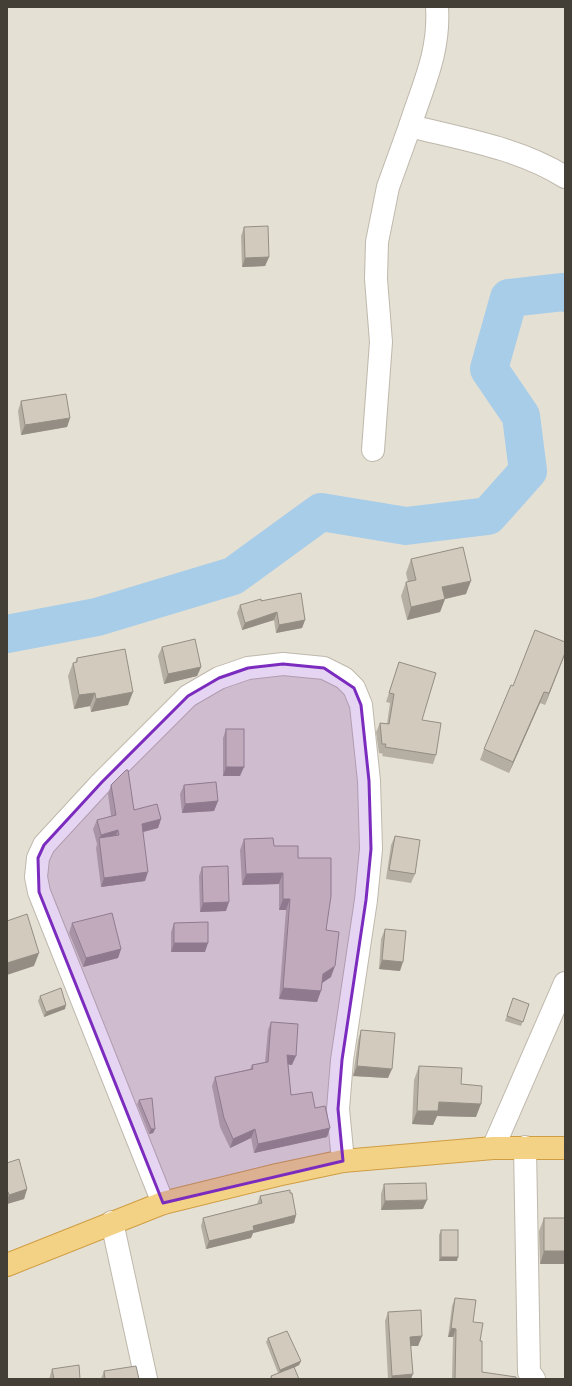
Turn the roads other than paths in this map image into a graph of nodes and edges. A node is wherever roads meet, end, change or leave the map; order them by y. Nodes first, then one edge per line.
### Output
1 (437, 7) edge
2 (410, 126) junction
3 (565, 177) edge
4 (372, 450) dead end
5 (565, 983) edge
6 (525, 1147) junction
7 (493, 1148) junction
8 (565, 1148) edge
9 (343, 1161) junction
10 (163, 1203) junction
11 (112, 1222) junction
12 (7, 1265) edge
13 (530, 1377) edge
14 (146, 1379) edge

1 - 2 street
2 - 3 street
2 - 4 street
5 - 7 street
6 - 7 highway
6 - 8 highway
6 - 13 street
7 - 9 highway
9 - 10 highway
9 - 10 street
10 - 11 highway
11 - 12 highway
11 - 14 street

